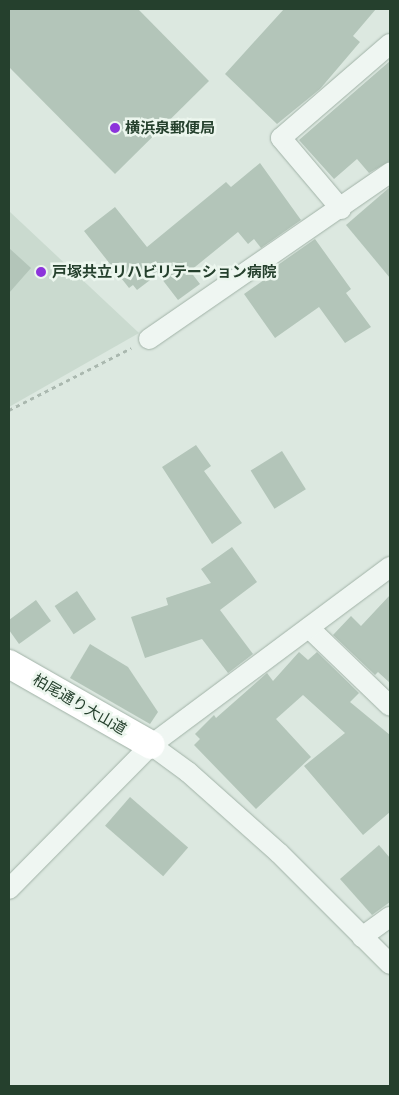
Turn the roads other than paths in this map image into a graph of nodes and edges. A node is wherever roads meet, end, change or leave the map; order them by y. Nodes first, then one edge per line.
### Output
1 (390, 44) edge
2 (390, 173) edge
3 (341, 209) junction
4 (149, 339) road end
5 (390, 569) edge
6 (309, 628) junction
7 (9, 664) edge
8 (390, 706) edge
9 (151, 745) junction
10 (9, 889) edge
11 (390, 917) edge
12 (362, 937) junction
13 (390, 964) edge

1 - 3 street
2 - 3 street
3 - 4 street
5 - 6 street
6 - 8 street
6 - 9 street
7 - 9 street, 柏尾通り大山道
9 - 10 street
9 - 12 street
11 - 12 street
12 - 13 street

